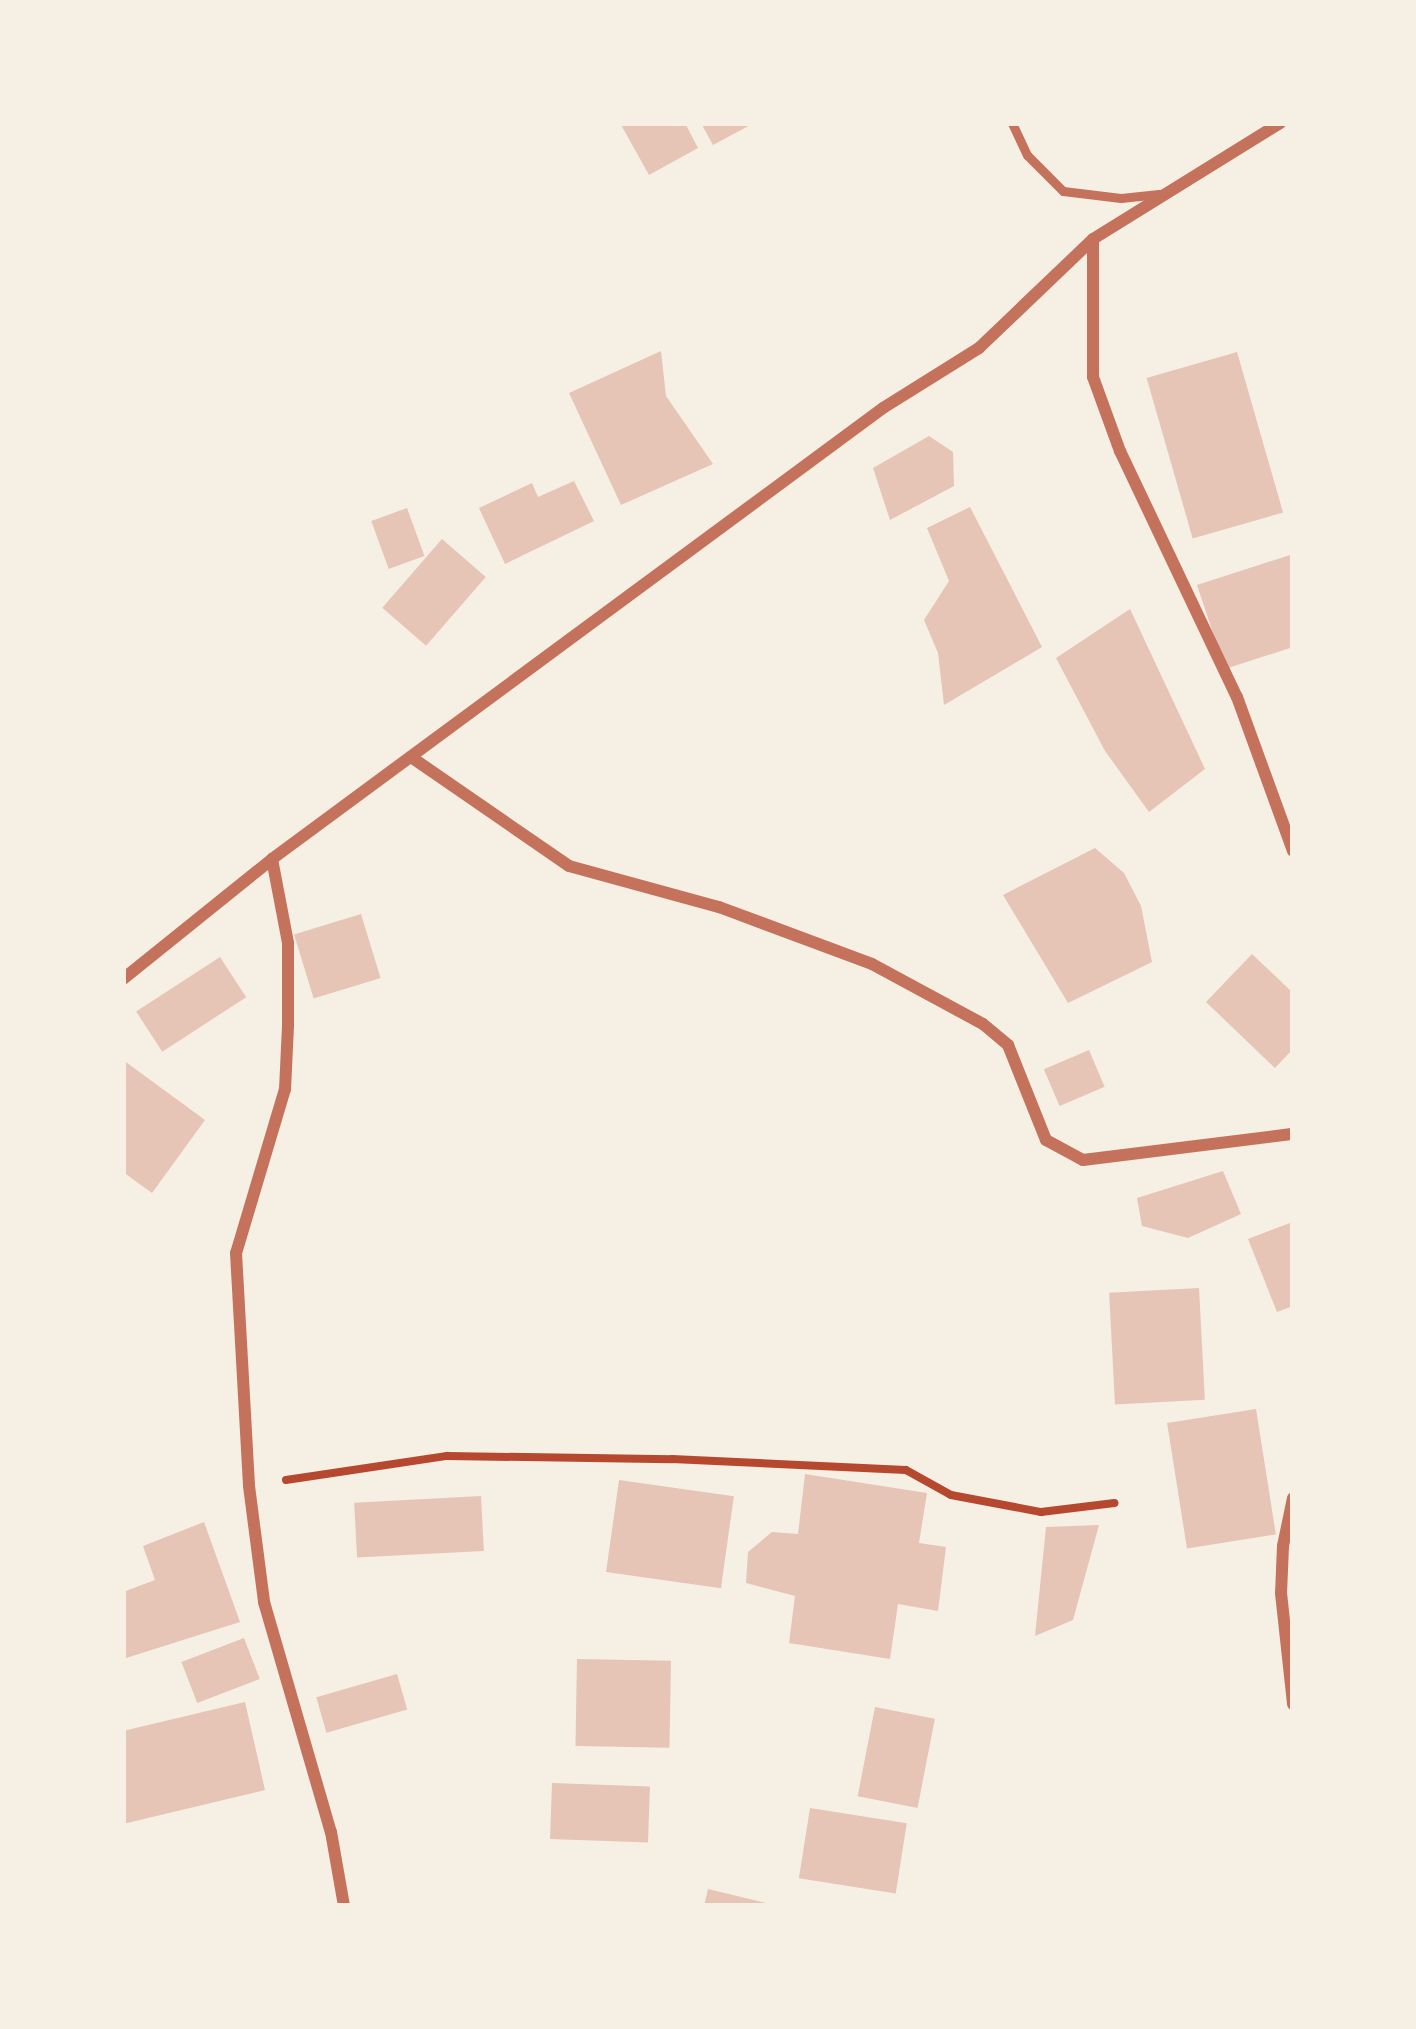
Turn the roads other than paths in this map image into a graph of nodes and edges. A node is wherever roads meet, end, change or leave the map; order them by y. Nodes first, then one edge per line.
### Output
1 (1012, 123) edge
2 (1280, 123) edge
3 (1159, 194) junction
4 (1093, 239) junction
5 (411, 757) junction
6 (1293, 851) edge
7 (272, 859) junction
8 (123, 979) edge
9 (1293, 1134) edge
10 (1293, 1498) edge
11 (1293, 1704) edge
12 (344, 1906) edge

1 - 3 lane
2 - 3 street
3 - 4 street
4 - 5 street
4 - 6 street
5 - 7 street
5 - 9 street
7 - 8 street
7 - 12 street
10 - 11 street

